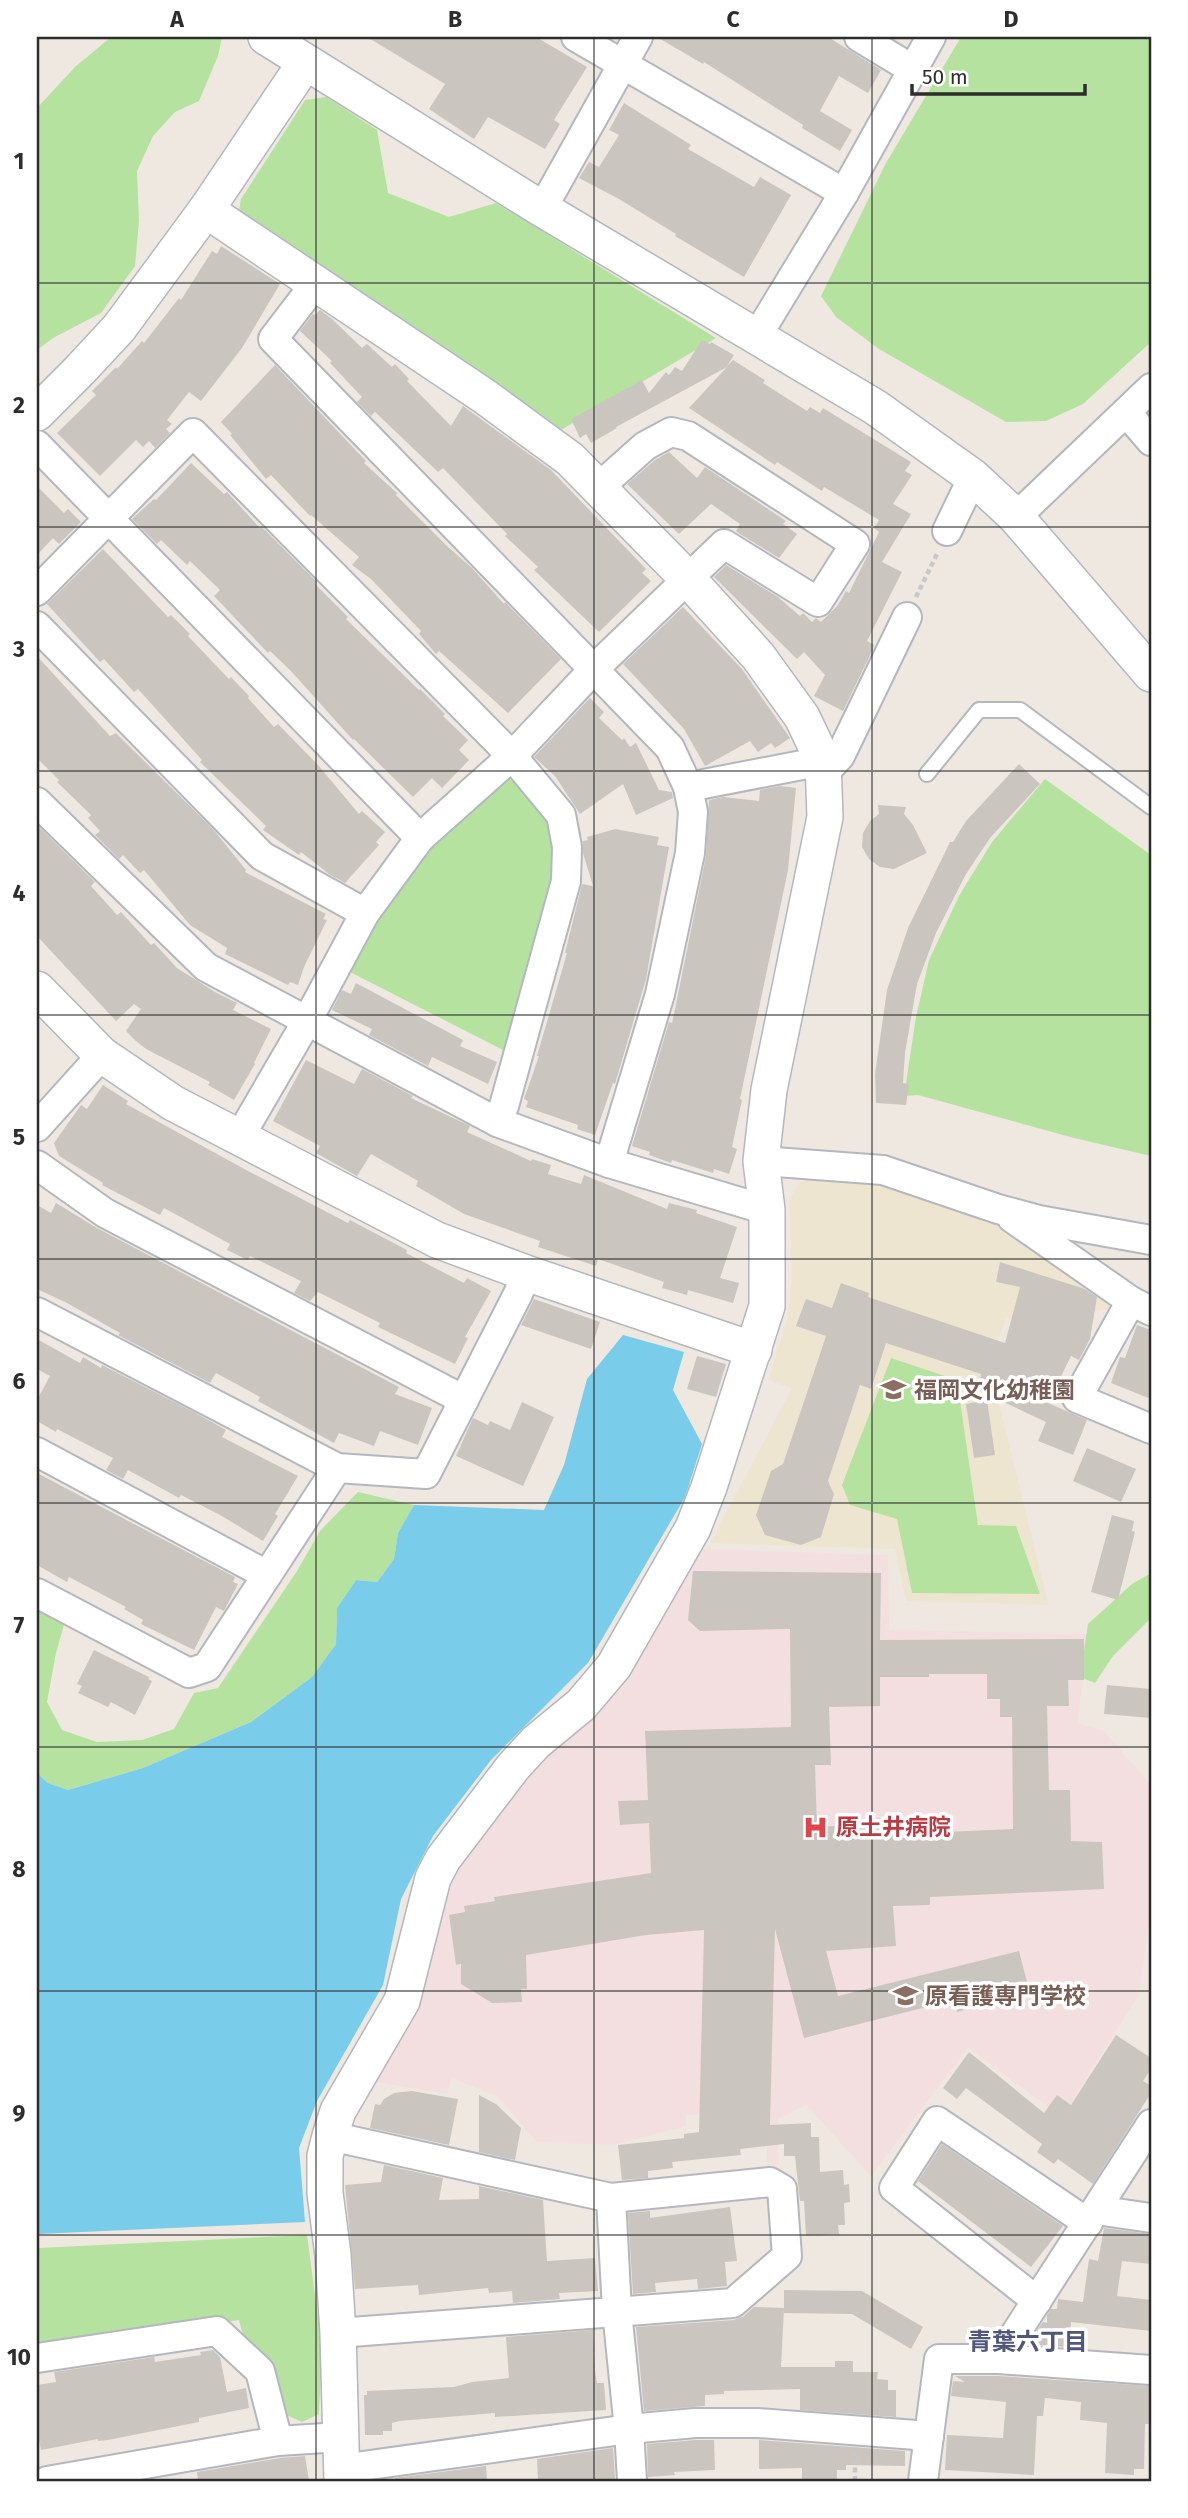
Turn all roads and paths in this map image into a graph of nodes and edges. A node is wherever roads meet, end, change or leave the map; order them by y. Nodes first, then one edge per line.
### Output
1 (266, 37) edge
2 (576, 37) edge
3 (638, 37) edge
4 (859, 37) edge
5 (931, 37) edge
6 (305, 63) junction
7 (623, 64) junction
8 (912, 69) junction
9 (844, 193) junction
10 (542, 209) junction
11 (206, 210) junction
12 (315, 284) junction
13 (757, 336) junction
14 (1151, 388) edge
15 (37, 412) edge
16 (1126, 413) junction
17 (1151, 441) edge
18 (37, 445) edge
19 (973, 477) junction
20 (598, 488) junction
21 (1016, 517) junction
22 (111, 519) junction
23 (947, 531) joint
24 (688, 579) junction
25 (37, 591) edge
26 (906, 617) joint
27 (37, 626) edge
28 (594, 668) junction
29 (1151, 674) edge
30 (512, 756) junction
31 (824, 766) junction
32 (927, 774) dead end
33 (688, 787) junction
34 (37, 802) edge
35 (1151, 807) edge
36 (419, 838) junction
37 (365, 913) junction
38 (37, 989) edge
39 (307, 1021) junction
40 (103, 1055) junction
41 (497, 1122) junction
42 (37, 1127) edge
43 (239, 1138) junction
44 (761, 1161) junction
45 (609, 1163) junction
46 (37, 1165) edge
47 (998, 1209) junction
48 (767, 1210) junction
49 (1151, 1240) edge
50 (526, 1273) junction
51 (1141, 1306) edge
52 (37, 1312) edge
53 (754, 1350) junction
54 (464, 1400) junction
55 (1151, 1429) edge
56 (37, 1452) edge
57 (337, 1468) junction
58 (267, 1574) junction
59 (37, 1593) edge
60 (1151, 2124) edge
61 (330, 2136) junction
62 (611, 2198) junction
63 (1092, 2216) junction
64 (1151, 2218) edge
65 (1037, 2301) junction
66 (617, 2311) junction
67 (338, 2333) junction
68 (37, 2358) edge
69 (999, 2359) junction
70 (1151, 2370) edge
71 (629, 2429) junction
72 (929, 2436) junction
73 (278, 2441) junction
74 (341, 2463) edge
75 (47, 2481) edge
76 (632, 2481) edge
77 (923, 2481) edge

1 - 6 street
2 - 7 street
3 - 7 street
4 - 8 street
5 - 8 street
6 - 10 street
6 - 11 street
7 - 9 street
7 - 10 street
8 - 9 street
9 - 13 street
10 - 13 street
11 - 12 street
11 - 15 street
12 - 20 street
12 - 28 street
13 - 19 street
14 - 16 street
16 - 17 street
16 - 21 street
18 - 22 street
19 - 21 street
19 - 23 street
20 - 24 street
20 - 24 street
21 - 29 street
22 - 25 street
22 - 30 street
22 - 36 street
23 - 26 path
24 - 28 street
24 - 31 street
26 - 31 street
27 - 37 street
28 - 30 street
28 - 33 street
30 - 36 street
30 - 41 street
31 - 33 street
31 - 44 street
32 - 35 lane
33 - 45 street
34 - 39 street
36 - 37 street
37 - 39 street
38 - 40 street
39 - 41 street
39 - 43 street
40 - 42 street
40 - 43 street
41 - 45 street
43 - 50 street
44 - 47 street
44 - 48 street
45 - 48 street
46 - 54 street
47 - 49 street
47 - 51 street
48 - 53 street
50 - 53 street
50 - 54 street
51 - 55 street
52 - 57 street
53 - 61 street
54 - 57 street
56 - 58 street
57 - 58 street
58 - 59 street
60 - 63 street
61 - 62 street
61 - 67 street
62 - 66 street
62 - 66 street
63 - 64 street
63 - 65 street
63 - 65 street
65 - 69 street
66 - 67 street
66 - 71 street
67 - 74 street
68 - 73 street
69 - 70 street
69 - 72 street
71 - 72 street
71 - 74 street
71 - 76 street
72 - 77 street
73 - 74 street
73 - 75 street

